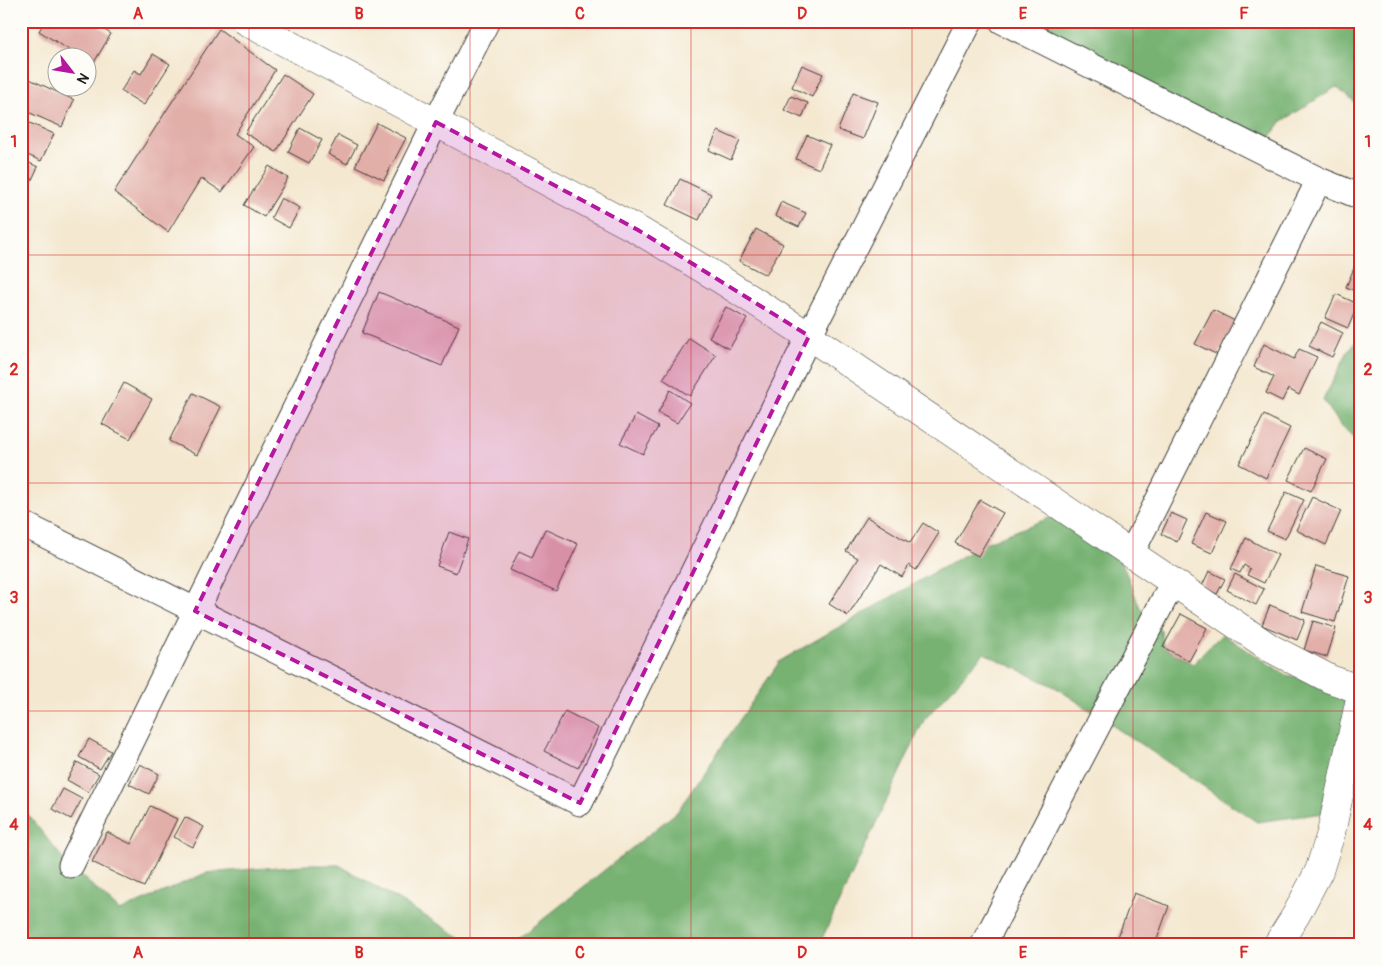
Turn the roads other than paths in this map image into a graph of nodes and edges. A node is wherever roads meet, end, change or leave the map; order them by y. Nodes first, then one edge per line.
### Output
1 (245, 21) edge
2 (487, 21) edge
3 (970, 21) edge
4 (1002, 21) edge
5 (436, 122) junction
6 (1319, 180) junction
7 (1361, 197) edge
8 (809, 336) junction
9 (21, 523) edge
10 (1131, 554) junction
11 (1172, 582) junction
12 (195, 611) junction
13 (1361, 690) edge
14 (1361, 694) edge
15 (71, 865) dead end
16 (983, 945) edge
17 (1277, 945) edge

1 - 5 street
2 - 5 street
3 - 8 street
4 - 6 street
5 - 8 street
5 - 12 street
6 - 7 street
6 - 10 street
8 - 10 street
8 - 12 street
9 - 12 street
10 - 11 street
11 - 13 street
11 - 16 street
12 - 15 street
14 - 17 street

